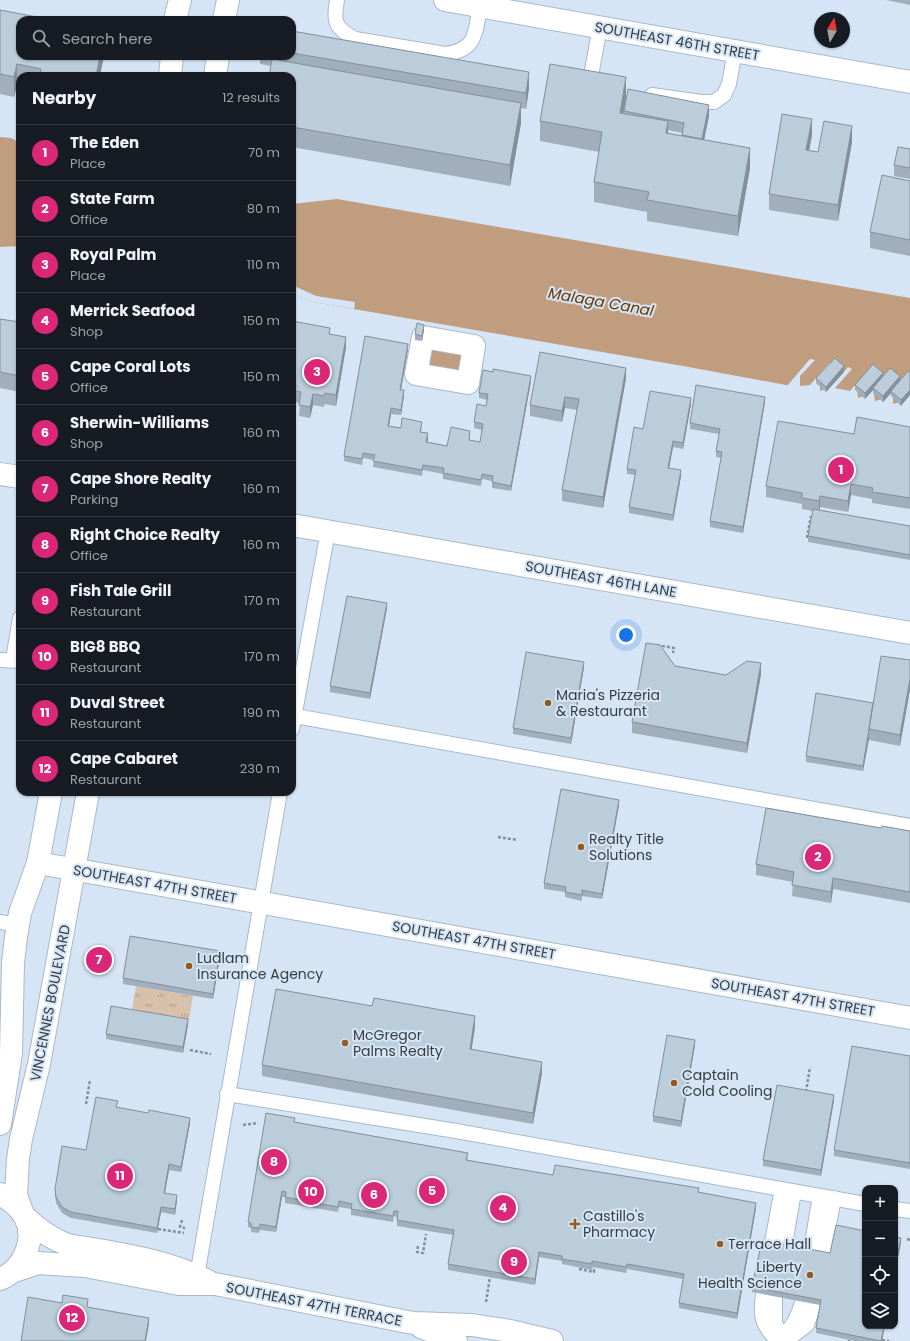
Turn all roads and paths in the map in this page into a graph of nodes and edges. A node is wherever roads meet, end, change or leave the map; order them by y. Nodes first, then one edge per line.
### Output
1 (180, 0) edge
2 (228, 0) edge
3 (337, 0) edge
4 (445, 0) edge
5 (480, 6) junction
6 (177, 16) edge
7 (225, 16) edge
8 (600, 27) junction
9 (735, 51) junction
10 (172, 60) edge
11 (217, 60) edge
12 (170, 72) edge
13 (215, 72) edge
14 (590, 81) edge
15 (910, 82) edge
16 (640, 93) edge
17 (0, 474) edge
18 (16, 476) edge
19 (811, 516) edge
20 (296, 526) edge
21 (328, 531) junction
22 (807, 538) edge
23 (910, 633) edge
24 (16, 637) edge
25 (654, 645) edge
26 (673, 653) dead end
27 (11, 660) edge
28 (296, 710) edge
29 (296, 716) edge
30 (49, 796) edge
31 (87, 796) edge
32 (279, 796) edge
33 (910, 826) edge
34 (498, 837) dead end
35 (517, 840) dead end
36 (38, 863) junction
37 (75, 870) junction
38 (261, 903) junction
39 (9, 924) edge
40 (910, 1018) edge
41 (190, 1050) dead end
42 (5, 1052) edge
43 (210, 1054) dead end
44 (810, 1067) dead end
45 (90, 1080) dead end
46 (806, 1092) edge
47 (227, 1094) junction
48 (86, 1104) dead end
49 (258, 1123) dead end
50 (0, 1124) edge
51 (236, 1125) dead end
52 (788, 1190) junction
53 (0, 1194) edge
54 (827, 1197) junction
55 (862, 1203) edge
56 (898, 1209) edge
57 (910, 1211) edge
58 (24, 1215) junction
59 (182, 1220) dead end
60 (158, 1229) edge
61 (190, 1229) dead end
62 (189, 1234) dead end
63 (426, 1234) dead end
64 (418, 1246) dead end
65 (777, 1248) edge
66 (817, 1256) edge
67 (592, 1268) edge
68 (579, 1269) edge
69 (6, 1277) edge
70 (490, 1277) edge
71 (204, 1282) junction
72 (769, 1295) edge
73 (808, 1303) edge
74 (486, 1304) dead end
75 (413, 1323) junction
76 (782, 1340) edge
77 (882, 1340) edge
78 (456, 1341) edge
79 (552, 1341) edge
80 (889, 1341) edge

1 - 6 street
2 - 7 street
3 - 5 lane
4 - 5 street, SOUTHEAST 46TH STREET
5 - 8 street, SOUTHEAST 46TH STREET
8 - 9 street, SOUTHEAST 46TH STREET
8 - 14 lane
9 - 15 street, SOUTHEAST 46TH STREET
9 - 16 lane
10 - 12 street
11 - 13 street
17 - 18 street
19 - 22 path
20 - 21 street, SOUTHEAST 46TH LANE
21 - 23 street, SOUTHEAST 46TH LANE
21 - 28 lane
24 - 27 lane
25 - 26 path
29 - 33 lane
30 - 36 street, VINCENNES BOULEVARD
31 - 37 street, VINCENNES BOULEVARD
32 - 38 lane
34 - 35 path
36 - 37 street, SOUTHEAST 47TH STREET
36 - 39 street, VINCENNES BOULEVARD
37 - 38 street, SOUTHEAST 47TH STREET
37 - 58 street, VINCENNES BOULEVARD
38 - 40 street, SOUTHEAST 47TH STREET
38 - 47 lane
39 - 42 street, VINCENNES BOULEVARD
41 - 43 path
42 - 50 street, VINCENNES BOULEVARD
44 - 46 path
45 - 48 path
47 - 52 lane
47 - 71 lane
49 - 51 path
52 - 54 lane
52 - 65 lane
53 - 58 street, SOUTHEAST 47TH TERRACE
54 - 55 lane
54 - 66 lane
56 - 57 lane
58 - 69 street, VINCENNES BOULEVARD
58 - 71 street, SOUTHEAST 47TH TERRACE
59 - 61 path
60 - 62 path
63 - 64 path
67 - 68 path
69 - 71 street, SOUTHEAST 47TH TERRACE
70 - 74 path
71 - 75 street, SOUTHEAST 47TH TERRACE
72 - 76 lane
73 - 76 lane
75 - 78 street, SOUTHEAST 47TH TERRACE
75 - 79 street, SOUTHEAST 47TH TERRACE
77 - 80 path

